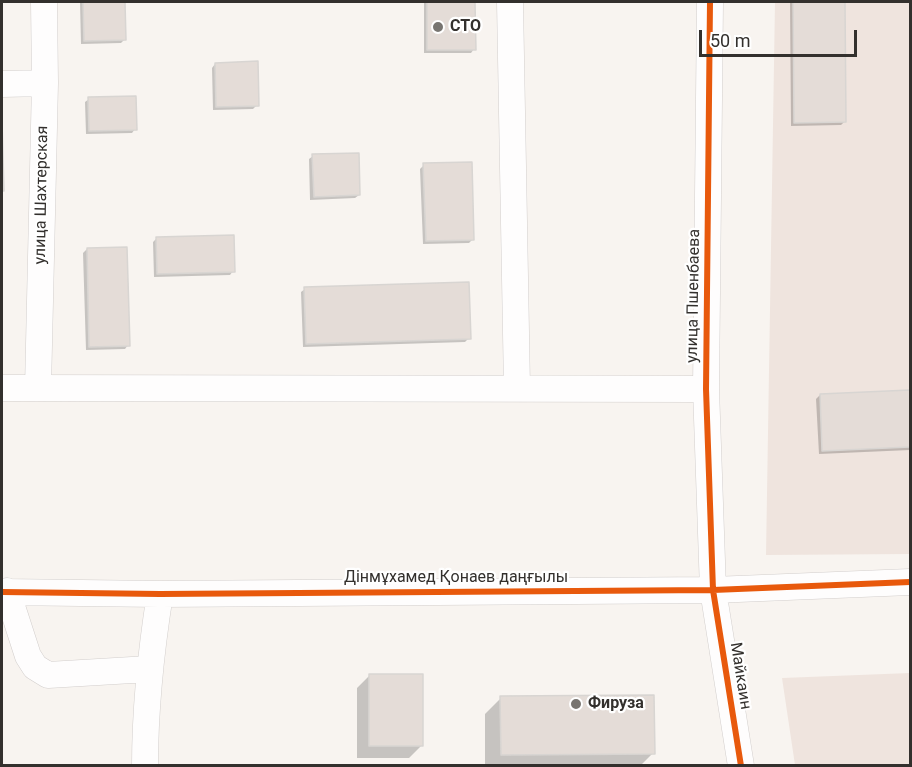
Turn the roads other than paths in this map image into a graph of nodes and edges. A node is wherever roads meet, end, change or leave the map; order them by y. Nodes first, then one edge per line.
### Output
1 (44, 2) edge
2 (510, 2) edge
3 (710, 2) edge
4 (45, 83) junction
5 (2, 84) edge
6 (517, 387) junction
7 (2, 388) edge
8 (38, 388) junction
9 (706, 389) junction
10 (910, 582) edge
11 (713, 590) junction
12 (4, 592) edge
13 (160, 594) junction
14 (149, 669) junction
15 (144, 765) edge
16 (741, 765) edge

1 - 4 street, улица Шахтерская
2 - 6 street
3 - 9 street, улица Пшенбаева
4 - 5 street
4 - 8 street, улица Шахтерская
6 - 8 street
6 - 9 street
7 - 8 street
9 - 11 street, улица Пшенбаева
10 - 11 street, Дінмұхамед Қонаев даңғылы
11 - 13 street, Дінмұхамед Қонаев даңғылы
11 - 16 street, Майкаин
12 - 13 street, Дінмұхамед Қонаев даңғылы
12 - 14 street
13 - 14 street
14 - 15 street

